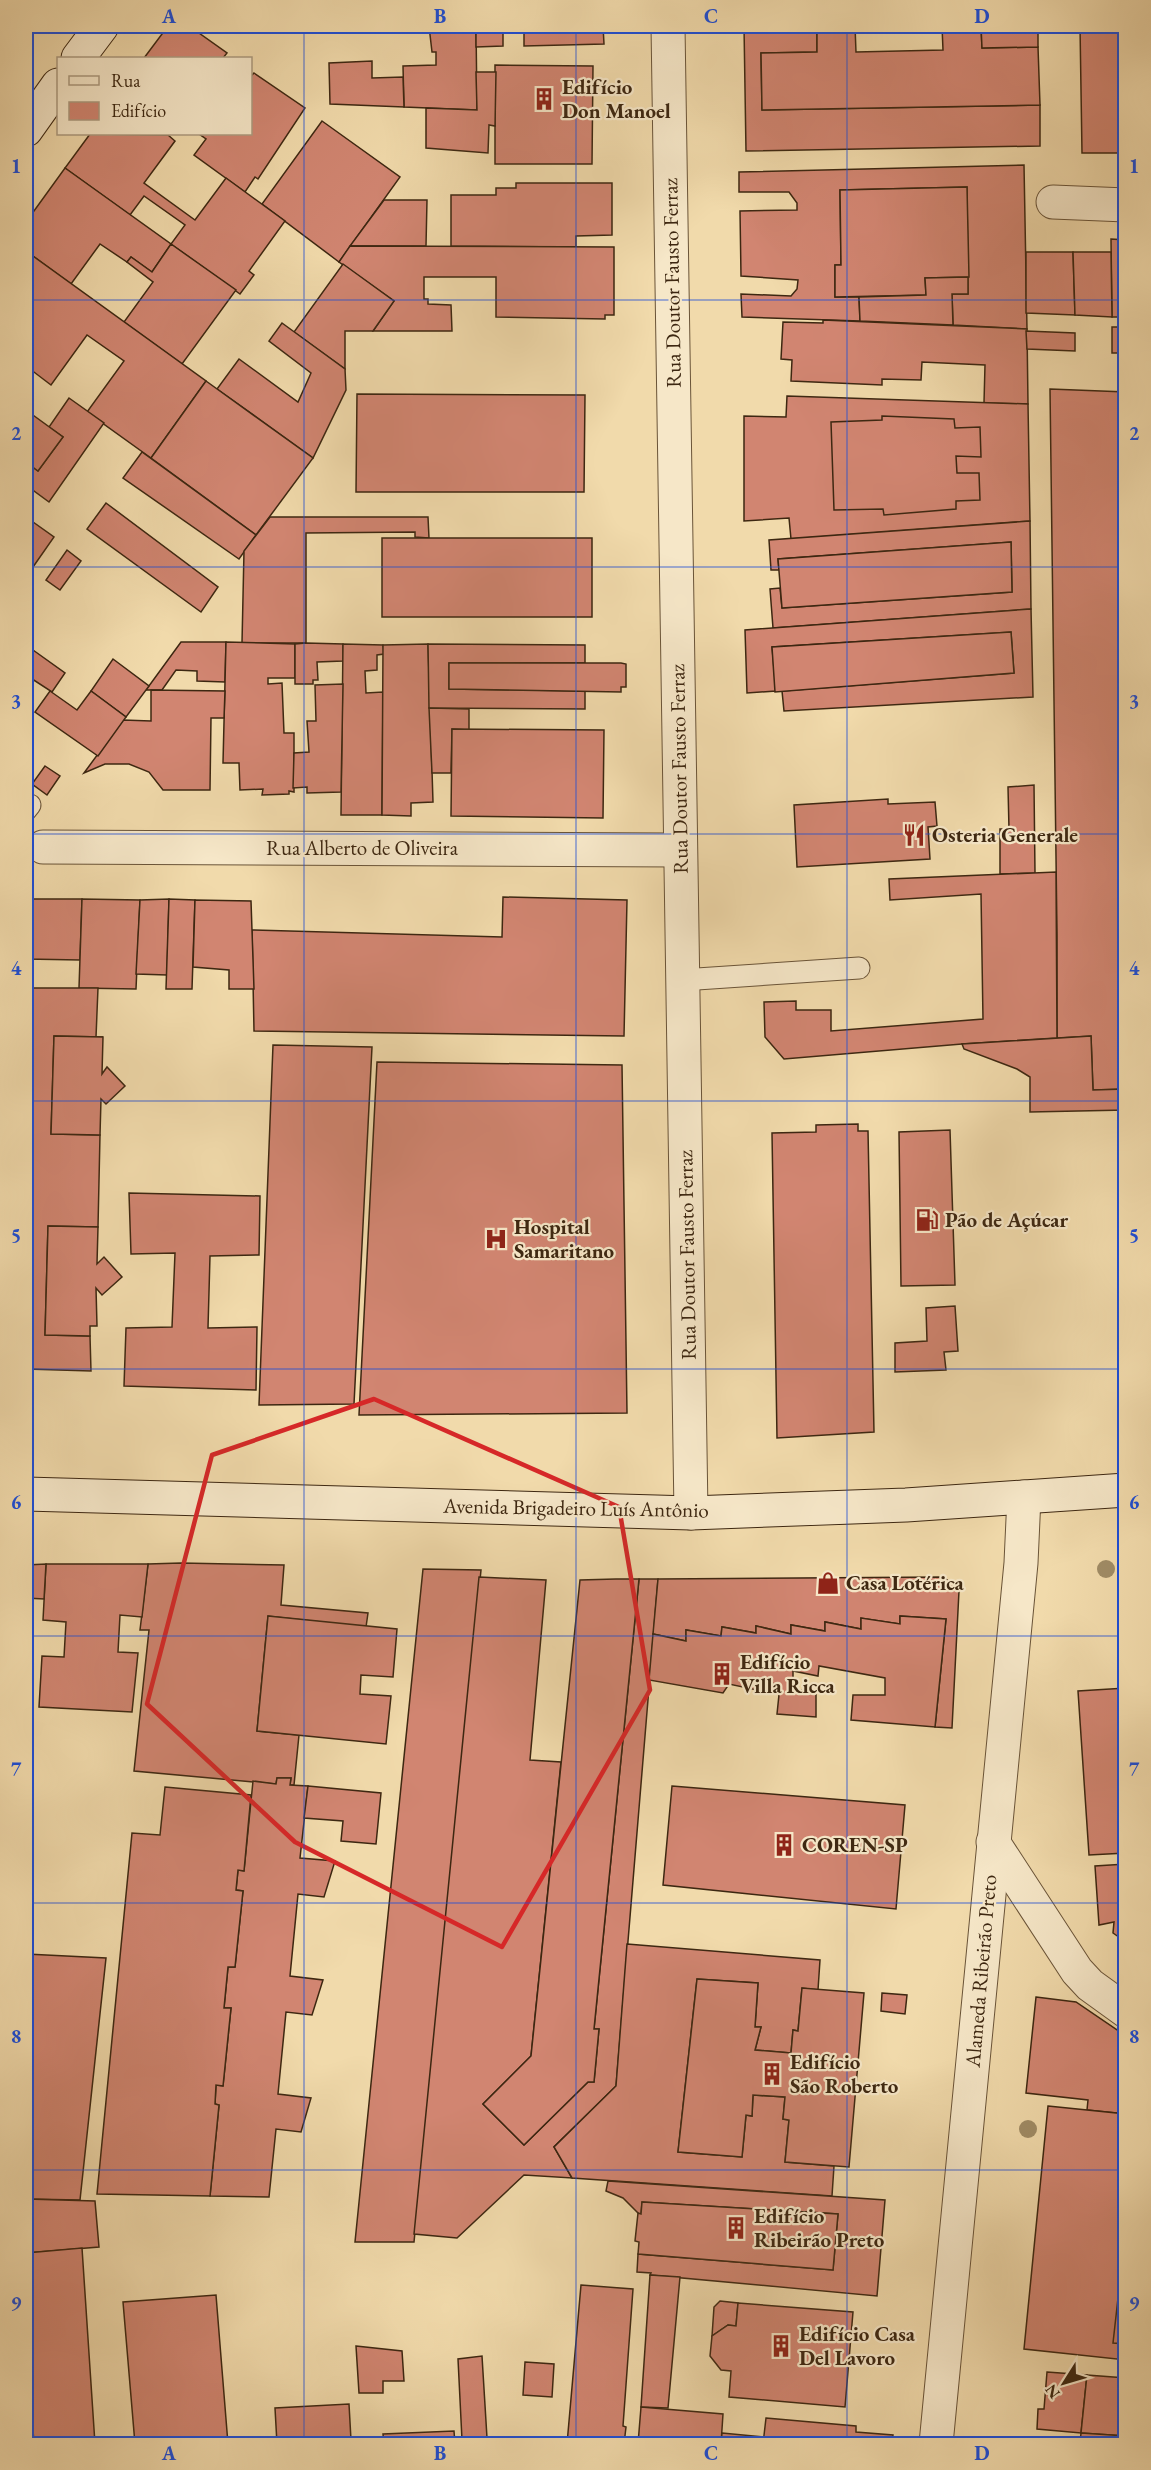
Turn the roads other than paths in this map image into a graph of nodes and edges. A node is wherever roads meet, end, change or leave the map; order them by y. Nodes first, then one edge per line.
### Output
1 (102, 26) edge
2 (668, 26) edge
3 (79, 57) edge
4 (57, 86) edge
5 (26, 130) edge
6 (1053, 202) dead end
7 (1125, 205) edge
8 (43, 848) dead end
9 (680, 850) junction
10 (859, 968) dead end
11 (682, 980) junction
12 (1125, 1490) edge
13 (26, 1494) edge
14 (1024, 1497) junction
15 (691, 1513) junction
16 (993, 1842) junction
17 (1125, 2011) edge
18 (936, 2445) edge

1 - 3 street
2 - 9 street, Rua Doutor Fausto Ferraz
4 - 5 street
6 - 7 street
8 - 9 street, Rua Alberto de Oliveira
9 - 11 street, Rua Doutor Fausto Ferraz
10 - 11 lane
11 - 15 street, Rua Doutor Fausto Ferraz
12 - 14 street, Avenida Brigadeiro Luís Antônio
13 - 15 street, Avenida Brigadeiro Luís Antônio
14 - 15 street, Avenida Brigadeiro Luís Antônio
14 - 16 street, Alameda Ribeirão Preto
16 - 17 street
16 - 18 street, Alameda Ribeirão Preto

